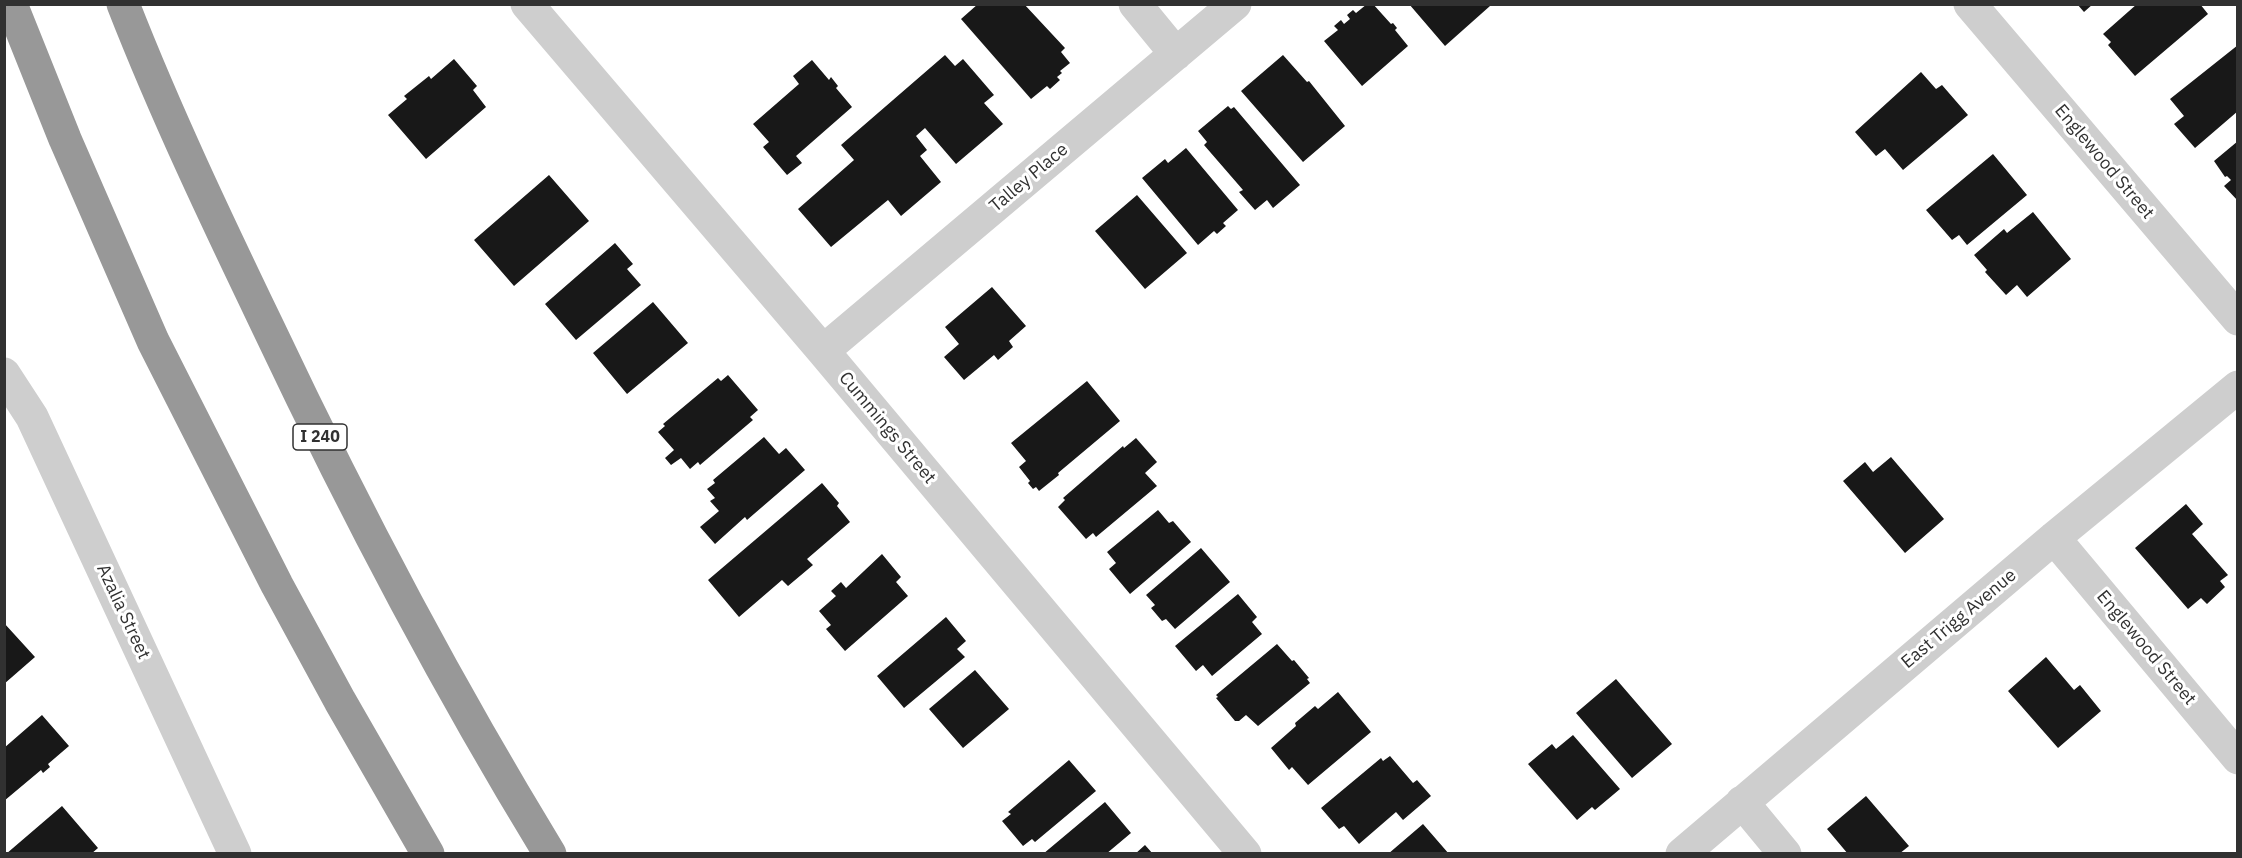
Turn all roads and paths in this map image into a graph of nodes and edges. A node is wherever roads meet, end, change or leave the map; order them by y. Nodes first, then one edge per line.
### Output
1 (11, 4) edge
2 (123, 4) edge
3 (527, 4) edge
4 (1135, 4) edge
5 (1235, 4) edge
6 (1970, 4) edge
7 (1176, 54) junction
8 (2238, 320) edge
9 (823, 351) junction
10 (4, 374) edge
11 (2238, 387) edge
12 (2054, 538) junction
13 (2238, 758) edge
14 (1742, 802) junction
15 (235, 854) edge
16 (428, 854) edge
17 (550, 854) edge
18 (1245, 854) edge
19 (1682, 854) edge
20 (1785, 854) edge

1 - 16 highway
2 - 17 highway, I 240
3 - 9 street, Cummings Street
4 - 7 street
5 - 7 street, Talley Place
6 - 8 street, Englewood Street
7 - 9 street, Talley Place
9 - 18 street, Cummings Street
10 - 15 street, Azalia Street
11 - 12 street, East Trigg Avenue
12 - 13 street, Englewood Street
12 - 14 street, East Trigg Avenue
14 - 19 street, East Trigg Avenue
14 - 20 street

